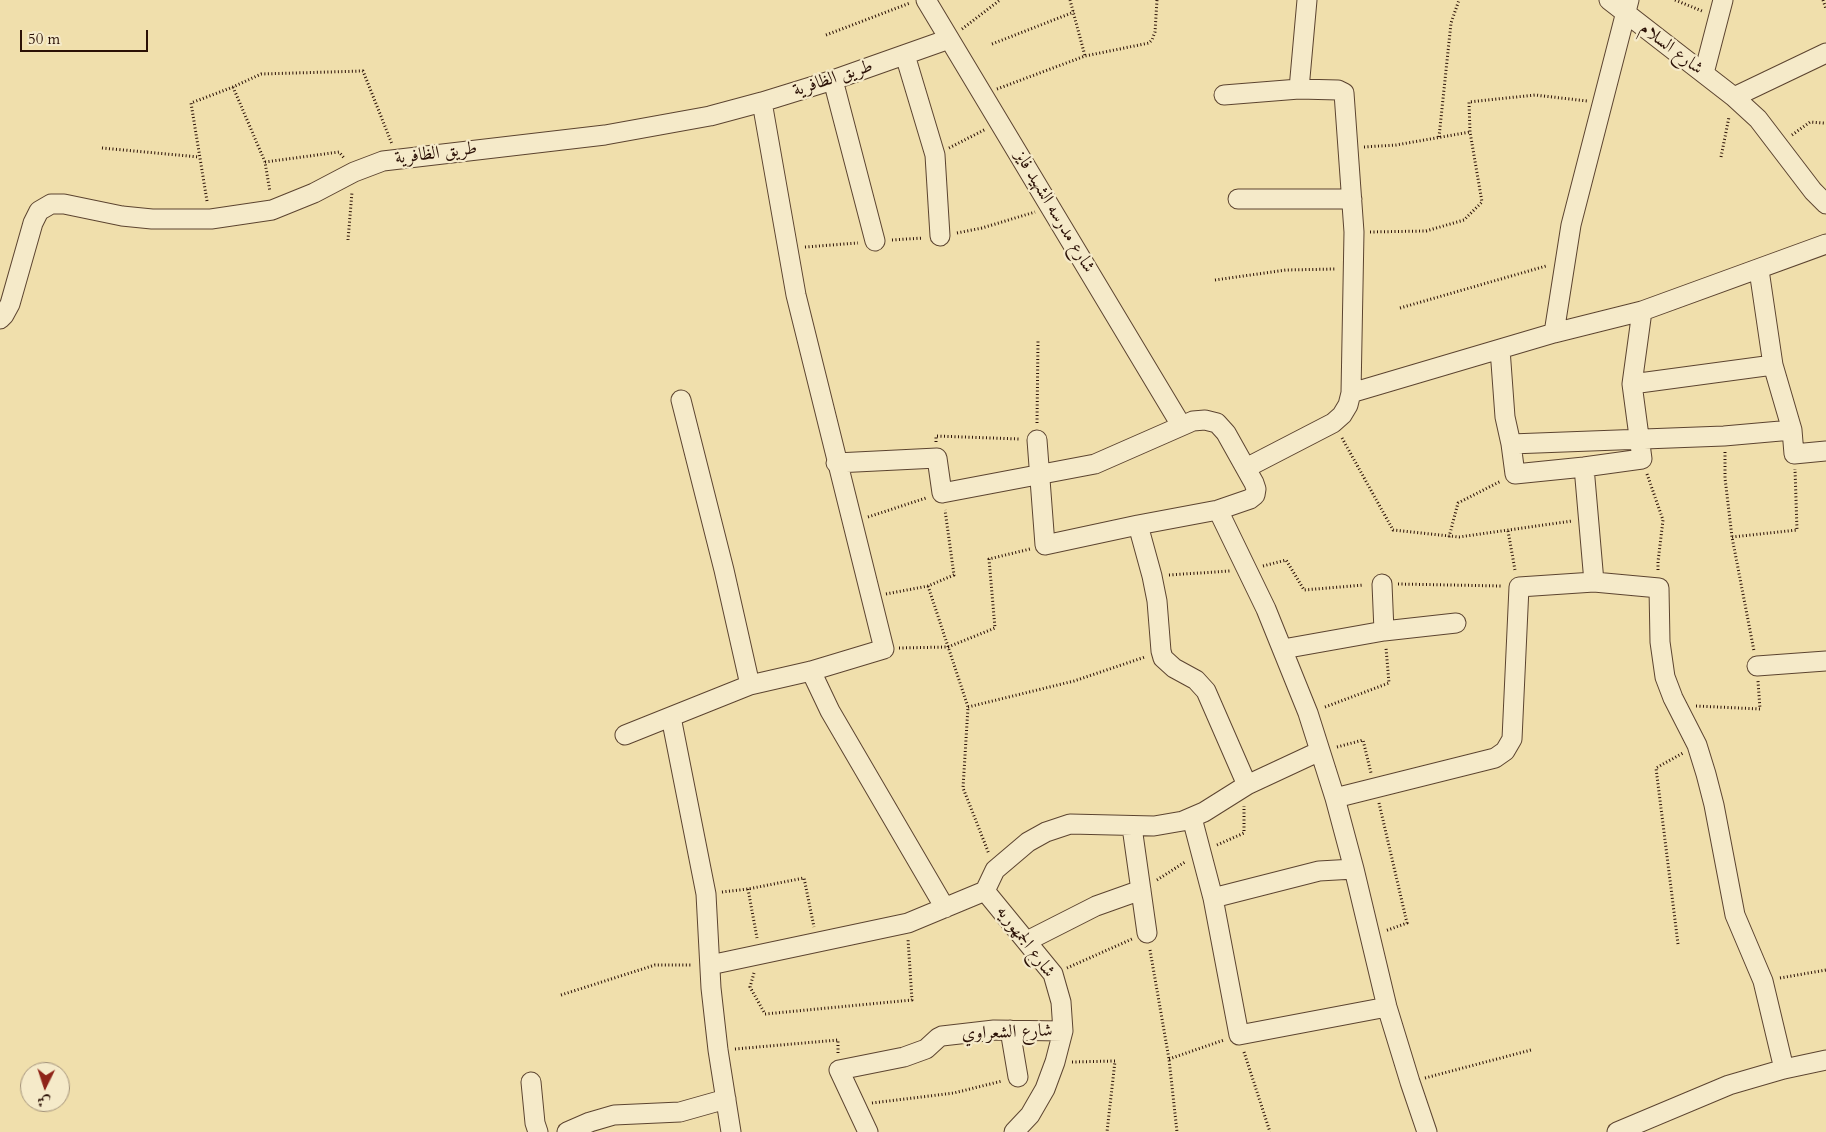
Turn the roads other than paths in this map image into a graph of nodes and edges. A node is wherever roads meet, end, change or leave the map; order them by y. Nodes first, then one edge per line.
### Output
1 (926, 0) edge
2 (1307, 0) edge
3 (1609, 0) edge
4 (1628, 7) edge
5 (1720, 9) edge
6 (949, 39) junction
7 (1826, 53) edge
8 (905, 55) junction
9 (1704, 73) junction
10 (833, 80) junction
11 (1299, 89) junction
12 (1224, 95) dead end
13 (1734, 97) junction
14 (762, 102) junction
15 (1238, 199) dead end
16 (1352, 199) junction
17 (1826, 204) edge
18 (940, 236) road end
19 (875, 241) road end
20 (1826, 244) edge
21 (1759, 270) junction
22 (1642, 311) junction
23 (0, 319) edge
24 (1554, 333) junction
25 (1500, 349) junction
26 (1773, 365) junction
27 (1632, 384) junction
28 (1351, 393) junction
29 (681, 400) dead end
30 (1181, 424) junction
31 (1792, 430) junction
32 (1638, 439) junction
33 (1037, 440) road end
34 (1512, 444) junction
35 (1826, 451) edge
36 (836, 463) junction
37 (1584, 467) junction
38 (1246, 468) junction
39 (1039, 474) junction
40 (1218, 510) junction
41 (1138, 525) junction
42 (1594, 582) junction
43 (1382, 584) road end
44 (1456, 623) dead end
45 (1384, 631) junction
46 (1283, 649) junction
47 (1826, 661) edge
48 (1757, 666) road end
49 (812, 671) junction
50 (750, 685) junction
51 (670, 717) junction
52 (625, 735) dead end
53 (1320, 751) junction
54 (1247, 785) junction
55 (1335, 798) junction
56 (1192, 818) junction
57 (1132, 827) junction
58 (1354, 869) junction
59 (1141, 890) junction
60 (985, 891) junction
61 (1213, 898) junction
62 (945, 908) junction
63 (1147, 933) road end
64 (1027, 941) junction
65 (710, 965) junction
66 (1387, 1007) junction
67 (1010, 1030) junction
68 (1063, 1031) junction
69 (1826, 1060) edge
70 (1784, 1069) junction
71 (1018, 1077) road end
72 (531, 1082) dead end
73 (726, 1099) junction
74 (538, 1132) edge
75 (567, 1132) edge
76 (731, 1132) edge
77 (868, 1132) edge
78 (1014, 1132) edge
79 (1427, 1132) edge
80 (1617, 1132) edge

1 - 6 street, شارع مدرسه الشهيد فايز
2 - 11 street
3 - 4 street, شارع السلام
4 - 9 street, شارع السلام
4 - 24 street
5 - 9 street
6 - 8 street, طريق الظافرية
6 - 30 street, شارع مدرسه الشهيد فايز
7 - 13 street
8 - 10 street, طريق الظافرية
8 - 18 street
9 - 13 street, شارع السلام
10 - 14 street, طريق الظافرية
10 - 19 street
11 - 12 street
11 - 16 street
13 - 17 street, شارع السلام
14 - 23 street, طريق الظافرية
14 - 36 street
15 - 16 street
16 - 28 street
20 - 21 street
21 - 22 street
21 - 26 street
22 - 24 street
22 - 27 street
24 - 25 street
25 - 28 street
25 - 34 street
26 - 27 street
26 - 31 street
27 - 32 street
28 - 38 street
29 - 50 street
30 - 38 street
30 - 39 street
31 - 32 street
31 - 35 street
32 - 34 street
32 - 37 street
33 - 39 street
34 - 37 street
36 - 39 street
36 - 49 street
37 - 42 street
38 - 40 street
39 - 41 street
40 - 41 street
40 - 46 street
41 - 54 street
42 - 55 street
42 - 70 street
43 - 45 street
44 - 45 street
45 - 46 street
46 - 53 street
47 - 48 street
49 - 50 street
49 - 62 street
50 - 51 street
51 - 52 street
51 - 65 street
53 - 54 street
53 - 55 street
54 - 56 street
55 - 58 street
56 - 57 street
56 - 61 street
57 - 59 street
57 - 60 street
58 - 61 street
58 - 66 street
59 - 63 street
59 - 64 street
60 - 62 street
60 - 64 street, شارع الجمهوريه
61 - 66 street
62 - 65 street
64 - 68 street, شارع الجمهوريه
65 - 73 street
66 - 79 street
67 - 68 street, شارع الشعراوي
67 - 71 street
67 - 77 street, شارع الشعراوي
68 - 78 street, شارع الجمهوريه
69 - 70 street
70 - 80 street
72 - 74 street
73 - 75 street
73 - 76 street

